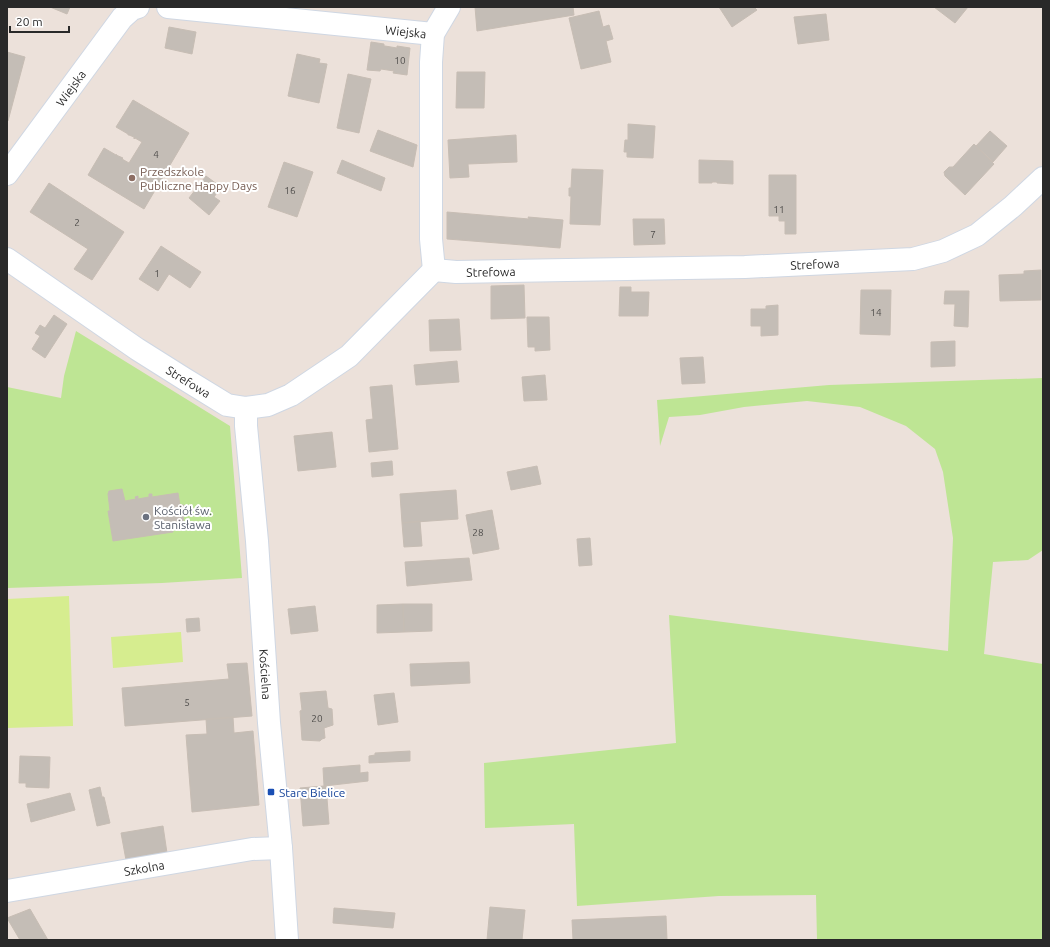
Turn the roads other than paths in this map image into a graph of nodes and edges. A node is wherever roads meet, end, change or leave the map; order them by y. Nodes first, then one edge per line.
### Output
1 (138, 7) edge
2 (168, 7) edge
3 (449, 7) edge
4 (433, 34) junction
5 (7, 174) edge
6 (1043, 178) edge
7 (7, 259) edge
8 (434, 270) junction
9 (246, 408) junction
10 (281, 848) junction
11 (7, 891) edge
12 (287, 940) edge

1 - 5 street, Wiejska
2 - 4 street, Wiejska
3 - 4 street
4 - 8 street, Wiejska
6 - 8 street, Strefowa
7 - 9 street, Strefowa
8 - 9 street, Strefowa
9 - 10 street, Kościelna
10 - 11 street, Szkolna
10 - 12 street, Kościelna

